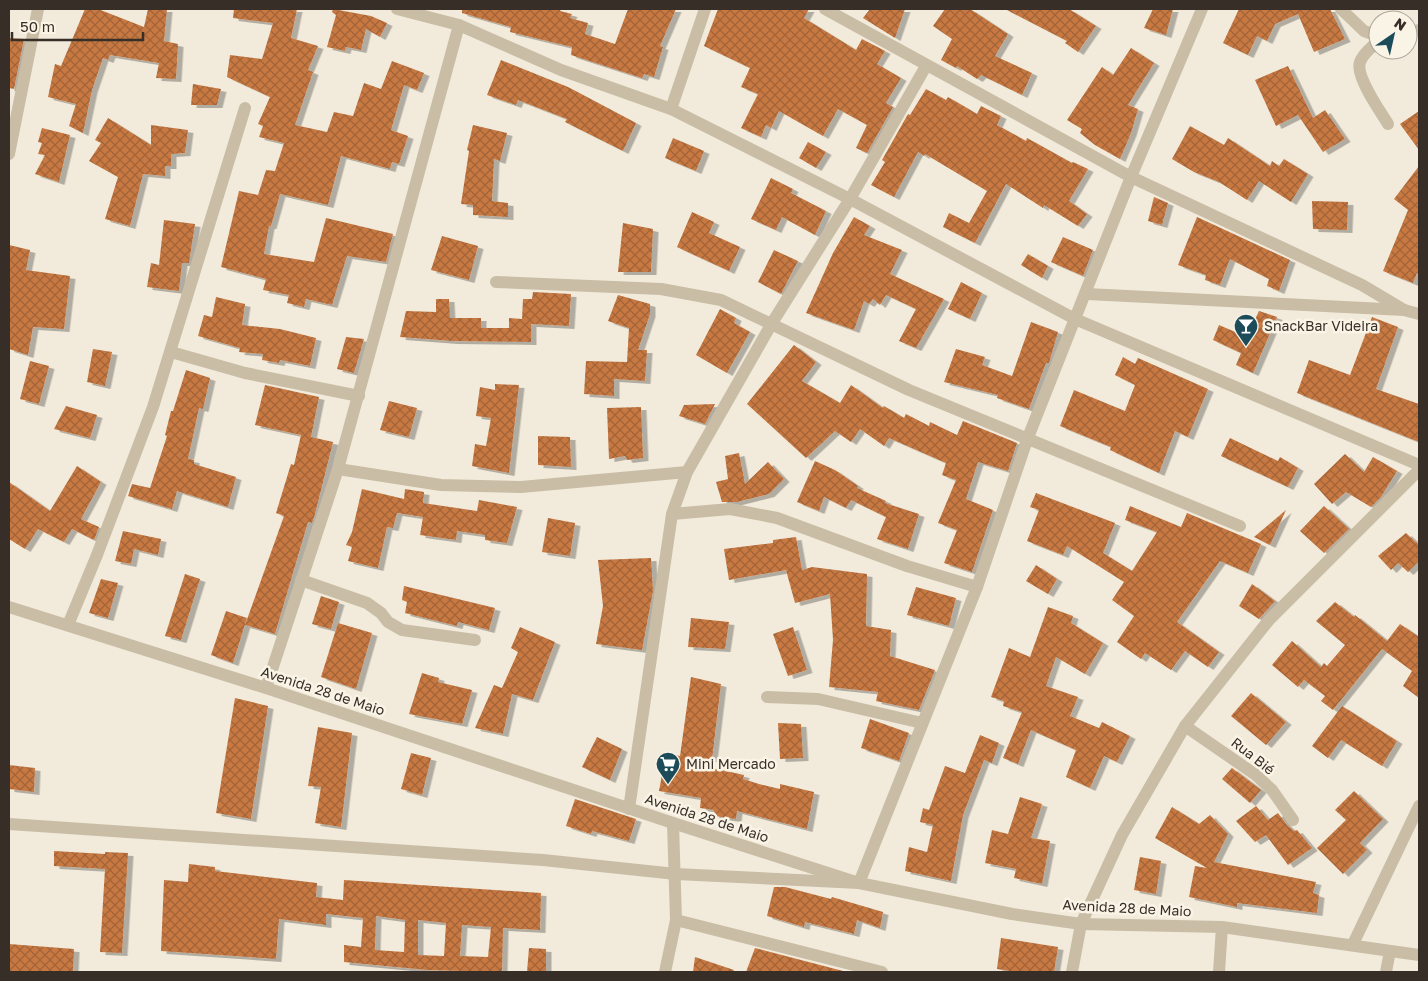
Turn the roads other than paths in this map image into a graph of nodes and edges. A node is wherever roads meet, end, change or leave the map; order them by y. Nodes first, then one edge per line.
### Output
1 (38, 9) edge
2 (397, 9) edge
3 (705, 9) edge
4 (825, 9) edge
5 (1341, 9) edge
6 (1199, 10) edge
7 (459, 25) junction
8 (1368, 32) edge
9 (1368, 51) edge
10 (926, 66) junction
11 (245, 108) dead end
12 (671, 109) junction
13 (1388, 124) dead end
14 (9, 154) edge
15 (1131, 178) junction
16 (850, 200) junction
17 (496, 282) dead end
18 (1087, 294) junction
19 (1404, 310) junction
20 (1419, 314) edge
21 (1075, 319) junction
22 (772, 323) junction
23 (171, 352) junction
24 (359, 396) junction
25 (1028, 440) junction
26 (1419, 465) edge
27 (338, 469) junction
28 (1419, 470) edge
29 (687, 472) junction
30 (672, 514) junction
31 (1240, 526) dead end
32 (301, 580) junction
33 (977, 587) junction
34 (9, 607) edge
35 (68, 625) junction
36 (475, 640) dead end
37 (266, 688) junction
38 (767, 697) dead end
39 (922, 723) junction
40 (1185, 726) junction
41 (1419, 806) edge
42 (629, 809) junction
43 (1293, 820) dead end
44 (9, 824) edge
45 (673, 824) junction
46 (676, 874) junction
47 (859, 883) junction
48 (676, 920) junction
49 (1081, 924) junction
50 (1222, 927) junction
51 (1354, 944) junction
52 (1390, 951) junction
53 (1419, 955) edge
54 (665, 972) edge
55 (882, 972) edge
56 (1072, 972) edge
57 (1218, 972) edge
58 (1386, 972) edge

1 - 14 street
2 - 7 street
3 - 12 street
4 - 10 street
5 - 8 street
6 - 15 street
7 - 12 street
7 - 24 street
9 - 13 street
10 - 15 street
10 - 16 street
11 - 23 street
12 - 16 street
15 - 18 street
15 - 19 street
16 - 21 street
16 - 22 street
17 - 22 street
18 - 19 street
18 - 21 street
19 - 20 street
21 - 25 street
21 - 26 street
22 - 25 street
22 - 29 street
23 - 24 street
23 - 35 street
24 - 27 street
25 - 31 street
25 - 33 street
27 - 29 street
27 - 32 street
28 - 40 street
29 - 30 street
30 - 33 street
30 - 42 street
32 - 36 street
32 - 37 street
33 - 39 street
34 - 35 street, Avenida 28 de Maio
35 - 37 street, Avenida 28 de Maio
37 - 42 street, Avenida 28 de Maio
38 - 39 street
39 - 47 street
40 - 43 street, Rua Bié
40 - 49 street
41 - 51 street
42 - 45 street, Avenida 28 de Maio
44 - 46 street
45 - 46 street
45 - 47 street, Avenida 28 de Maio
46 - 47 street
46 - 48 street
47 - 49 street, Avenida 28 de Maio
48 - 54 street
48 - 55 street
49 - 50 street, Avenida 28 de Maio
49 - 56 street
50 - 51 street, Avenida 28 de Maio
50 - 57 street
51 - 52 street, Avenida 28 de Maio
52 - 53 street, Avenida 28 de Maio
52 - 58 street

